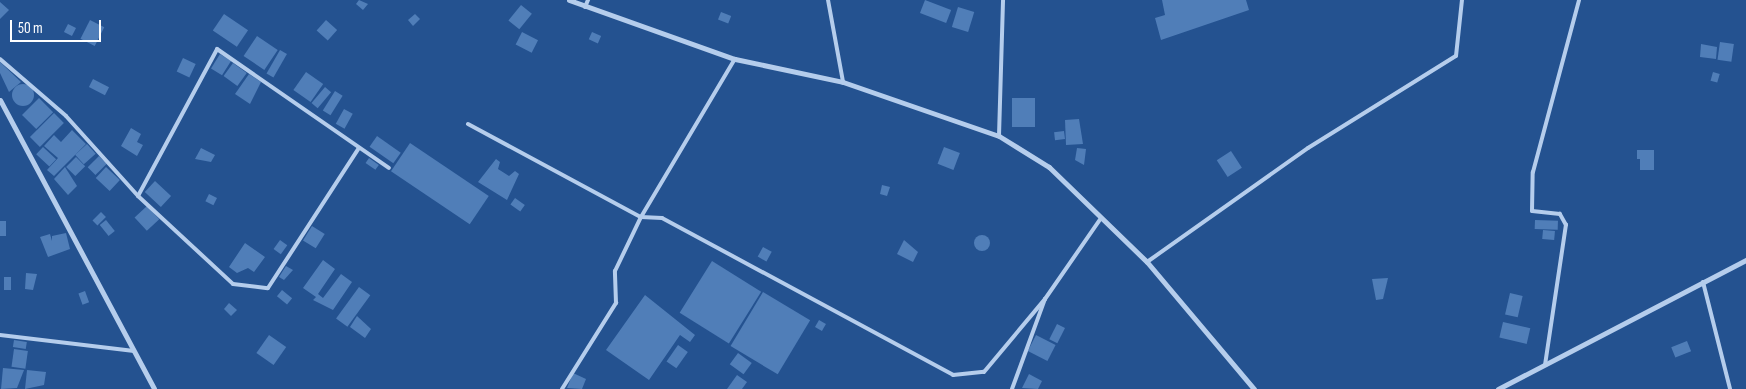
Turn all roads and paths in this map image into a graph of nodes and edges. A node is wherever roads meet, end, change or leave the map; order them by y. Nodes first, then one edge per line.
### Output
1 (569, 0) edge
2 (588, 0) edge
3 (828, 0) edge
4 (1003, 0) edge
5 (1462, 0) edge
6 (1579, 0) edge
7 (585, 7) junction
8 (0, 59) edge
9 (735, 59) junction
10 (843, 82) junction
11 (0, 100) edge
12 (468, 124) dead end
13 (999, 136) junction
14 (359, 148) junction
15 (389, 168) dead end
16 (138, 196) junction
17 (641, 217) junction
18 (1101, 218) junction
19 (1746, 260) edge
20 (1147, 262) junction
21 (1703, 282) junction
22 (1045, 299) junction
23 (0, 335) edge
24 (134, 352) junction
25 (1545, 365) junction
26 (154, 389) edge
27 (562, 389) edge
28 (1012, 389) edge
29 (1254, 389) edge
30 (1498, 389) edge
31 (1730, 389) edge

1 - 7 street
2 - 7 lane
3 - 10 lane
4 - 13 lane
5 - 20 lane
6 - 25 lane
7 - 9 street
8 - 16 lane
9 - 10 street
9 - 17 lane
10 - 13 street
11 - 24 street
12 - 17 lane
13 - 18 street
14 - 15 lane
14 - 16 lane
14 - 16 lane
17 - 22 lane
17 - 27 lane
18 - 20 street
18 - 22 lane
19 - 21 street
20 - 29 street
21 - 25 street
21 - 31 lane
22 - 28 lane
23 - 24 lane
24 - 26 street
25 - 30 street

